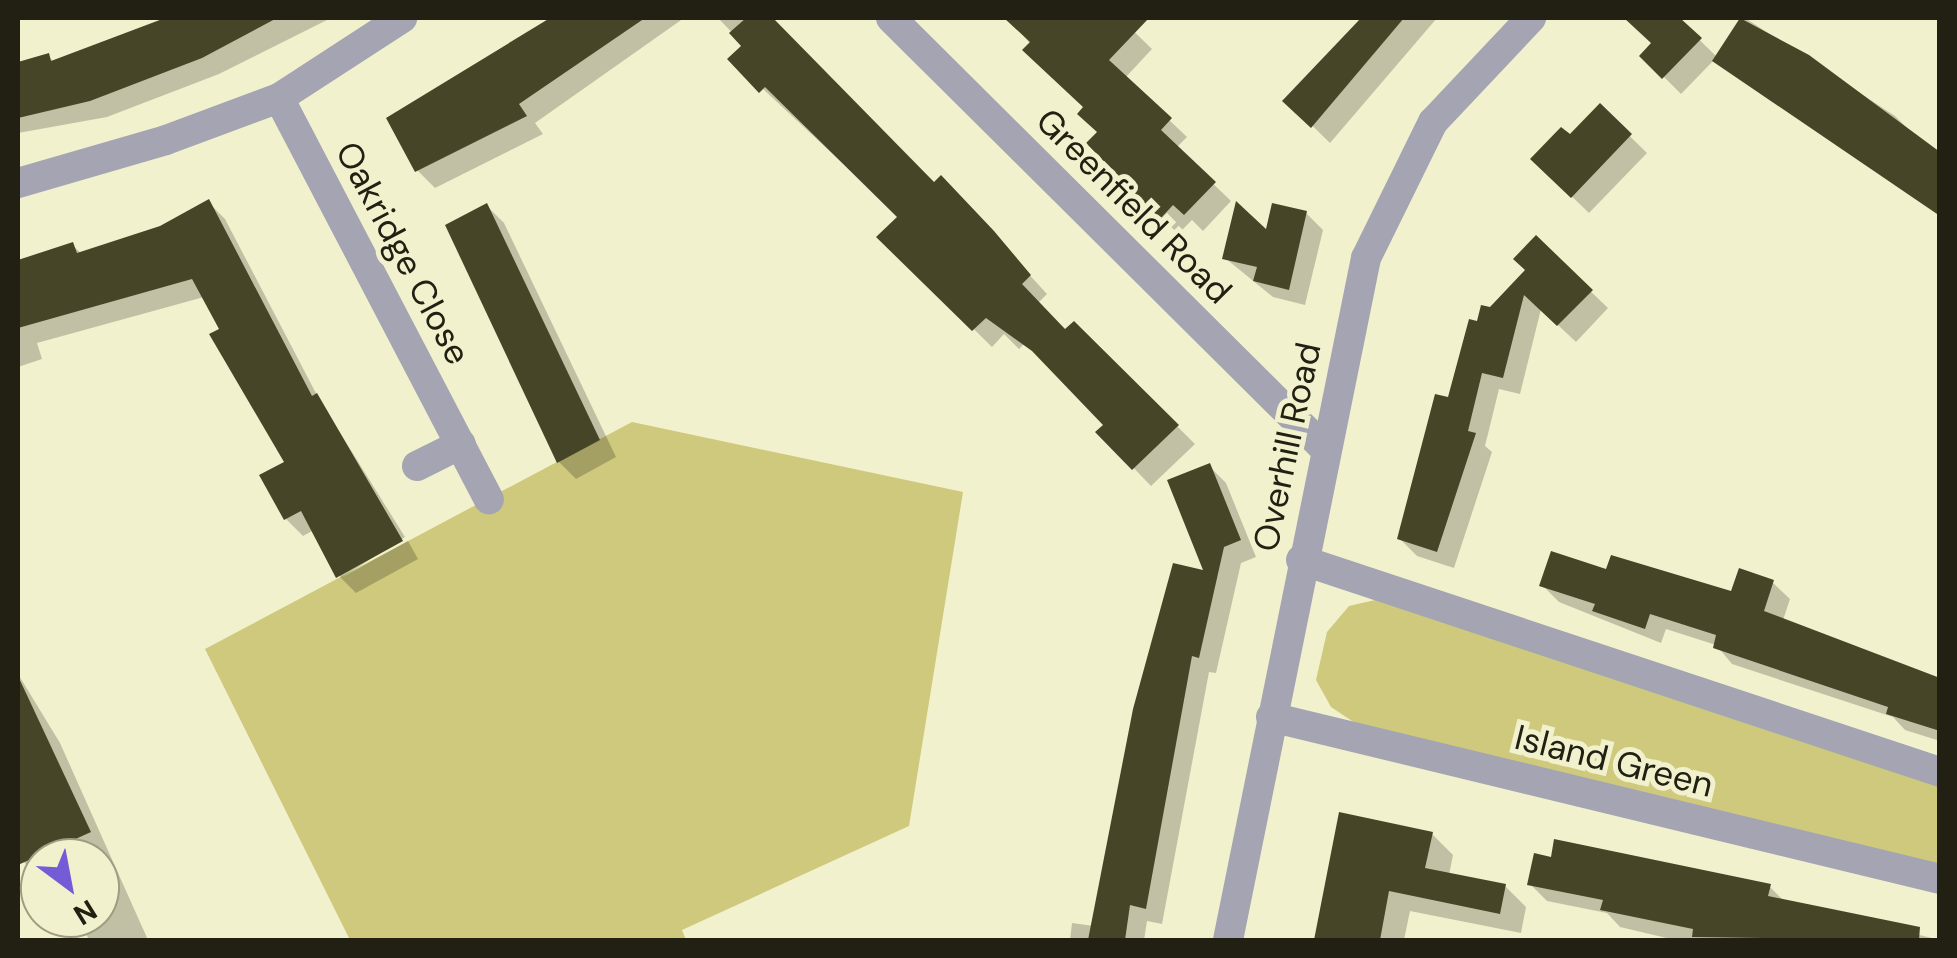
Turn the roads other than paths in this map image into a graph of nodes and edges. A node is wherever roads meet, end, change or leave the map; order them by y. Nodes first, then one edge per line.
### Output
1 (402, 18) edge
2 (891, 18) edge
3 (1530, 18) edge
4 (279, 98) junction
5 (18, 183) edge
6 (461, 444) junction
7 (1324, 448) junction
8 (417, 466) dead end
9 (489, 499) dead end
10 (1301, 560) junction
11 (1271, 717) junction
12 (1940, 772) edge
13 (1940, 879) edge
14 (1228, 940) edge

1 - 4 street
2 - 7 street, Greenfield Road
3 - 7 street, Overhill Road
4 - 5 street
4 - 6 street, Oakridge Close
6 - 8 street
6 - 9 street, Oakridge Close
7 - 10 street, Overhill Road
10 - 11 street, Overhill Road
10 - 12 street
11 - 13 street, Island Green
11 - 14 street, Overhill Road

